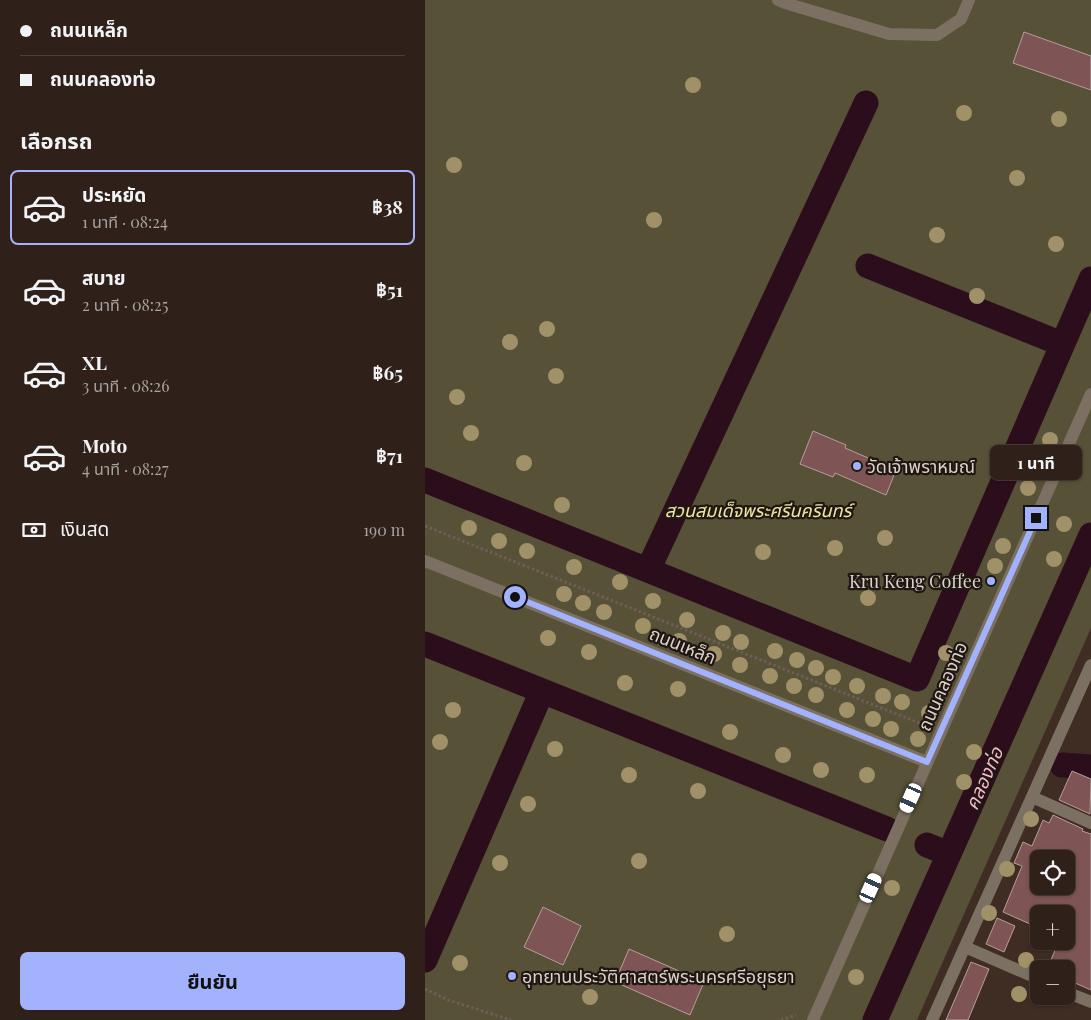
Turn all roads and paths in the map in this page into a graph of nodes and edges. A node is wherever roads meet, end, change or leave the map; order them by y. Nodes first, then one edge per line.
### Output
1 (778, 0) edge
2 (969, 0) edge
3 (1091, 394) edge
4 (425, 526) edge
5 (425, 561) edge
6 (1091, 665) edge
7 (941, 732) junction
8 (927, 762) junction
9 (1032, 797) junction
10 (1091, 823) edge
11 (965, 947) junction
12 (1030, 976) edge
13 (425, 989) edge
14 (1075, 996) edge
15 (1091, 1002) edge
16 (511, 1020) edge
17 (813, 1020) edge
18 (932, 1020) edge

1 - 2 street
3 - 7 street, ถนนคลองท่อ
4 - 7 path
5 - 8 street, ถนนเหล็ก
6 - 9 street
7 - 8 street, ถนนคลองท่อ
8 - 17 street, ถนนคลองท่อ
9 - 10 street
9 - 11 street
11 - 12 street
11 - 18 street
13 - 16 path
14 - 15 street

